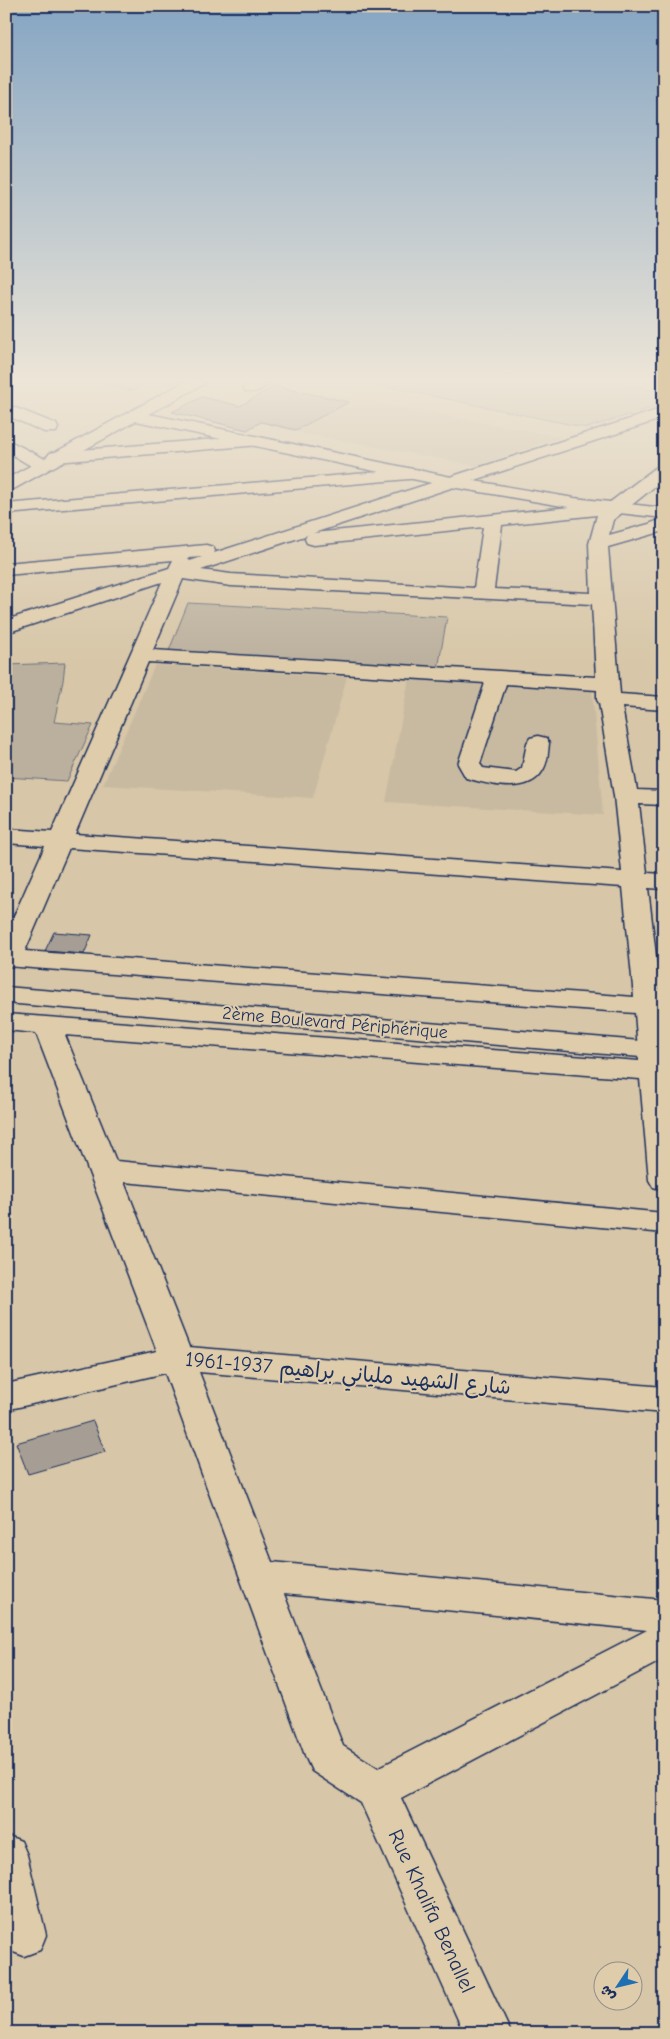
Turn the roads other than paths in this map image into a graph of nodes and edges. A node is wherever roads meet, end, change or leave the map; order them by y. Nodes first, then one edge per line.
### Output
1 (23, 476) edge
2 (389, 476) edge
3 (424, 476) edge
4 (469, 476) edge
5 (656, 476) edge
6 (451, 482) junction
7 (6, 486) edge
8 (664, 503) edge
9 (614, 508) junction
10 (6, 509) edge
11 (664, 513) edge
12 (493, 522) junction
13 (664, 523) edge
14 (265, 543) junction
15 (598, 544) junction
16 (180, 563) junction
17 (6, 569) edge
18 (483, 594) junction
19 (603, 598) junction
20 (6, 627) edge
21 (139, 655) junction
22 (497, 678) junction
23 (608, 692) junction
24 (664, 704) edge
25 (538, 743) dead end
26 (626, 796) junction
27 (664, 798) edge
28 (6, 836) edge
29 (60, 841) junction
30 (634, 880) junction
31 (664, 882) edge
32 (7, 966) edge
33 (6, 995) edge
34 (656, 1006) edge
35 (6, 1022) edge
36 (47, 1025) junction
37 (658, 1052) edge
38 (106, 1170) junction
39 (664, 1180) edge
40 (664, 1223) edge
41 (178, 1358) junction
42 (6, 1397) edge
43 (664, 1400) edge
44 (258, 1576) junction
45 (664, 1616) edge
46 (664, 1640) edge
47 (376, 1790) junction
48 (6, 1855) edge
49 (24, 1934) dead end
50 (488, 2033) edge

1 - 7 street
2 - 10 street
3 - 6 street
4 - 6 street
5 - 9 street
6 - 9 street
6 - 14 street
8 - 9 street
9 - 11 street
9 - 12 street
9 - 15 street
12 - 14 street
12 - 18 street
13 - 15 street
14 - 16 street
15 - 19 street
16 - 17 street
16 - 18 street
16 - 20 street
16 - 21 street
18 - 19 street
19 - 23 street
21 - 22 street
21 - 29 street
22 - 23 street
22 - 25 street
23 - 24 street
23 - 26 street
26 - 27 street
26 - 30 street
28 - 29 street
29 - 30 street
29 - 32 street
30 - 31 street
30 - 34 street
32 - 34 street
32 - 37 street, 2ème Boulevard Périphérique
33 - 37 street, 2ème Boulevard Périphérique
34 - 37 street
35 - 36 street
36 - 37 street
36 - 38 street
37 - 39 street
38 - 40 street
38 - 41 street
41 - 42 street, شارع الشهيد ملياني براهيم 1937-1961
41 - 43 street, شارع الشهيد ملياني براهيم 1937-1961
41 - 44 street
44 - 45 street
44 - 47 street
46 - 47 street
47 - 50 street, Rue Khalifa Benallel
48 - 49 street

